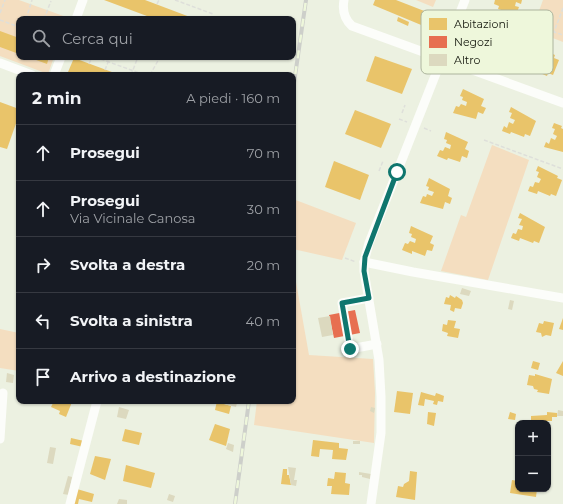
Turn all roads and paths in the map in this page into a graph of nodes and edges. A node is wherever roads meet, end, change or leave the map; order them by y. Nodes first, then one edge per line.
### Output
1 (5, 0) edge
2 (32, 0) edge
3 (83, 0) edge
4 (159, 0) edge
5 (175, 0) edge
6 (344, 0) edge
7 (465, 0) edge
8 (51, 1) edge
9 (157, 4) dead end
10 (563, 8) edge
11 (461, 10) edge
12 (0, 13) edge
13 (213, 14) dead end
14 (27, 16) edge
15 (45, 16) edge
16 (77, 16) edge
17 (0, 20) edge
18 (16, 26) edge
19 (563, 35) edge
20 (421, 51) edge
21 (60, 60) edge
22 (91, 60) edge
23 (103, 60) edge
24 (137, 60) edge
25 (158, 60) edge
26 (108, 62) junction
27 (0, 63) edge
28 (89, 64) dead end
29 (105, 70) dead end
30 (133, 71) junction
31 (24, 72) edge
32 (55, 72) edge
33 (136, 72) edge
34 (152, 72) edge
35 (436, 74) edge
36 (485, 74) edge
37 (563, 103) edge
38 (405, 105) dead end
39 (402, 113) dead end
40 (484, 140) dead end
41 (383, 161) dead end
42 (563, 169) edge
43 (379, 171) dead end
44 (345, 258) dead end
45 (361, 263) junction
46 (369, 298) junction
47 (563, 298) edge
48 (377, 344) junction
49 (3, 393) dead end
50 (96, 404) edge
51 (0, 439) edge
52 (70, 504) edge
53 (371, 504) edge

1 - 12 path
2 - 14 path
3 - 16 street
4 - 9 path
5 - 13 path
6 - 20 street
7 - 11 street
8 - 15 path
10 - 19 path
17 - 18 path
21 - 32 street
22 - 28 path
23 - 26 path
24 - 30 path
25 - 34 path
26 - 29 path
26 - 30 path
27 - 31 street
30 - 33 path
35 - 45 street
36 - 37 street
38 - 39 path
40 - 42 path
41 - 43 path
44 - 45 path
45 - 46 street
45 - 47 street
46 - 48 street
46 - 48 street
48 - 53 street
49 - 51 street
50 - 52 street

